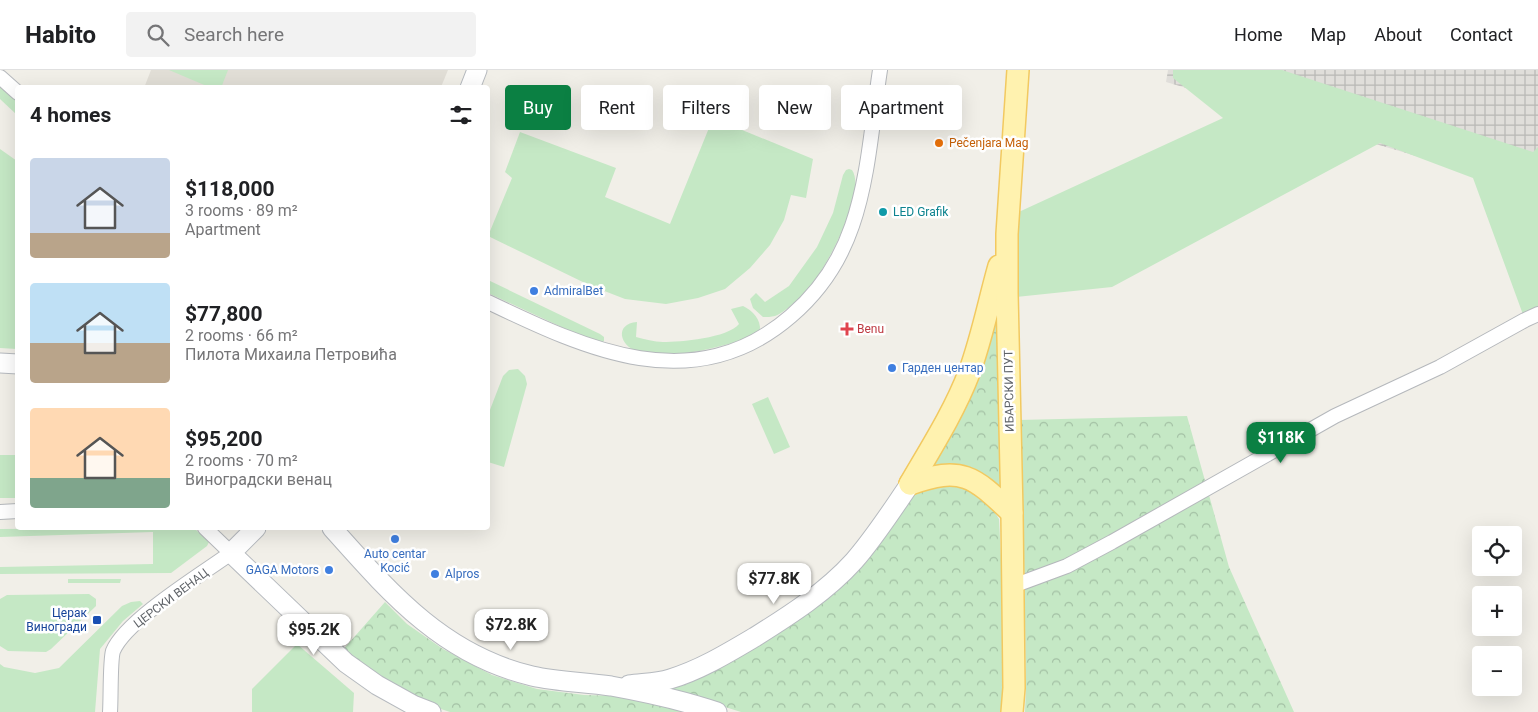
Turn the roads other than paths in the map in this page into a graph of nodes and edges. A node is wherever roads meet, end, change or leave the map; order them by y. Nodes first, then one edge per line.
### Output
1 (476, 70) edge
2 (880, 70) edge
3 (1018, 70) edge
4 (0, 76) edge
5 (471, 85) edge
6 (15, 89) edge
7 (1007, 234) junction
8 (490, 303) edge
9 (1538, 314) edge
10 (0, 363) edge
11 (15, 364) edge
12 (910, 484) junction
13 (15, 511) edge
14 (0, 512) edge
15 (1012, 513) junction
16 (207, 530) edge
17 (254, 530) edge
18 (334, 530) edge
19 (230, 553) junction
20 (1013, 586) junction
21 (610, 686) junction
22 (110, 712) edge
23 (431, 712) edge
24 (717, 712) edge
25 (1012, 712) edge

1 - 5 main road
2 - 8 street
3 - 7 main road, ИБАРСКИ ПУТ
4 - 6 street
7 - 12 main road
7 - 15 main road, ИБАРСКИ ПУТ
9 - 20 street
10 - 11 main road
12 - 15 main road
12 - 21 main road
13 - 14 street
15 - 20 main road, ИБАРСКИ ПУТ
16 - 19 street
17 - 19 main road, ЦЕРСКИ ВЕНАЦ
18 - 21 main road
19 - 22 street, ЦЕРСКИ ВЕНАЦ
19 - 23 main road
20 - 25 main road, ИБАРСКИ ПУТ
21 - 24 main road

